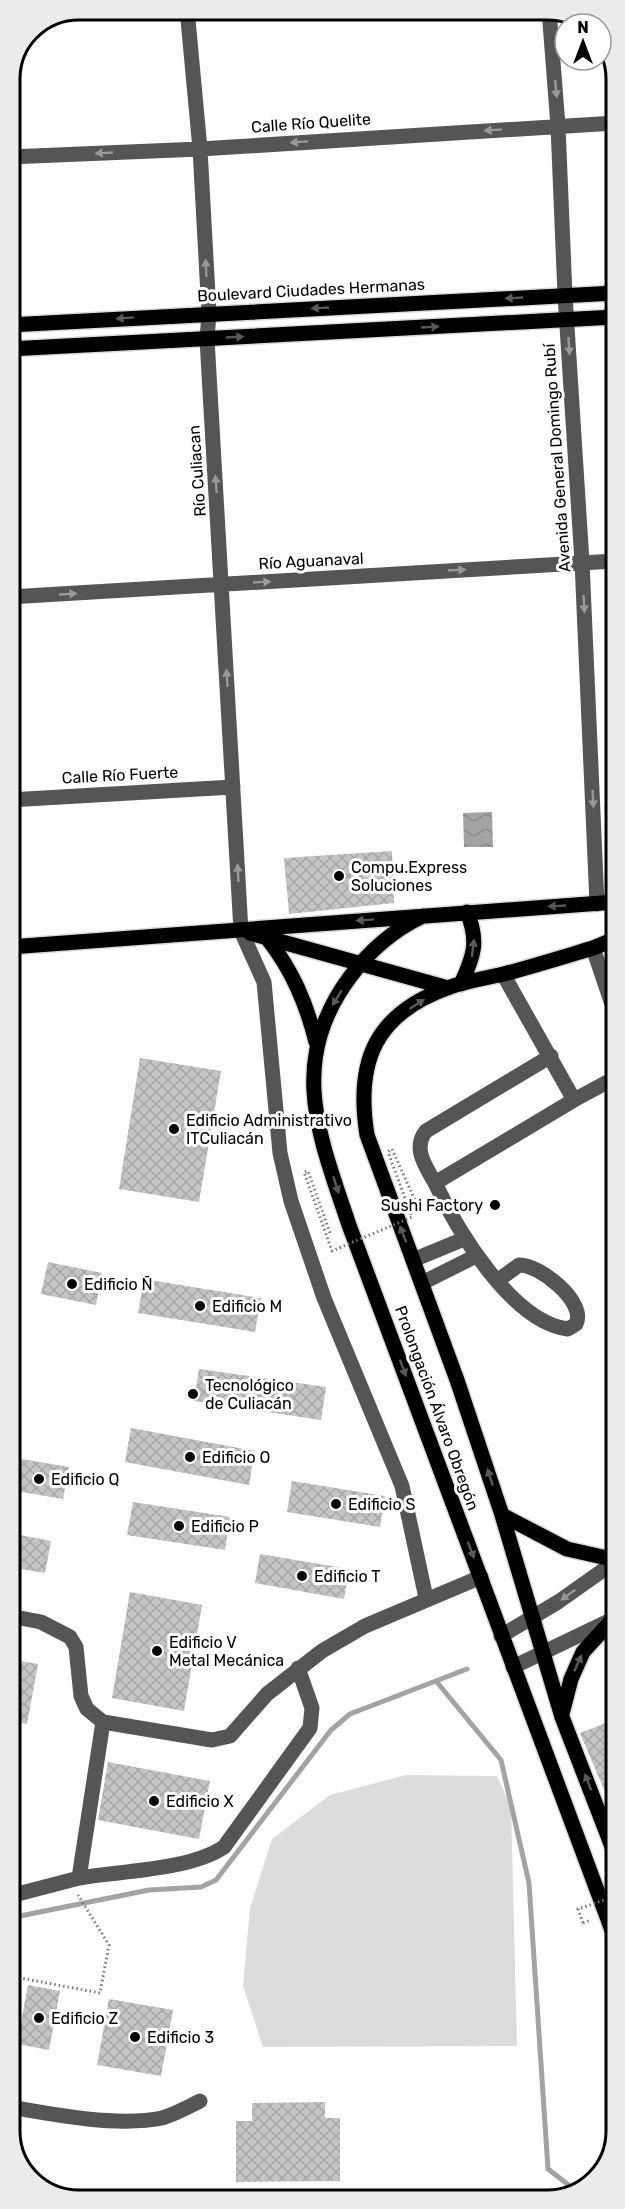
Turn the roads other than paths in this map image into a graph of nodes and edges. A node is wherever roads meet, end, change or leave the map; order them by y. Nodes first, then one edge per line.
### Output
1 (188, 20) edge
2 (550, 20) edge
3 (606, 123) edge
4 (558, 126) junction
5 (200, 149) junction
6 (20, 157) edge
7 (606, 293) edge
8 (565, 295) junction
9 (209, 313) junction
10 (606, 318) edge
11 (567, 320) junction
12 (20, 324) edge
13 (207, 339) junction
14 (20, 348) edge
15 (606, 561) edge
16 (582, 562) junction
17 (222, 584) junction
18 (20, 596) edge
19 (233, 787) junction
20 (20, 799) edge
21 (606, 903) edge
22 (597, 904) junction
23 (467, 912) junction
24 (423, 916) junction
25 (241, 931) junction
26 (267, 938) junction
27 (606, 943) edge
28 (20, 946) edge
29 (593, 948) junction
30 (360, 964) junction
31 (503, 974) junction
32 (454, 986) junction
33 (606, 986) edge
34 (316, 1043) junction
35 (550, 1056) junction
36 (606, 1083) edge
37 (574, 1100) junction
38 (435, 1183) junction
39 (464, 1239) junction
40 (476, 1256) junction
41 (413, 1260) junction
42 (497, 1281) junction
43 (422, 1282) junction
44 (502, 1515) junction
45 (606, 1558) edge
46 (606, 1567) edge
47 (481, 1577) junction
48 (426, 1598) junction
49 (20, 1618) edge
50 (533, 1619) junction
51 (606, 1623) edge
52 (606, 1628) edge
53 (501, 1636) junction
54 (544, 1653) junction
55 (513, 1667) junction
56 (298, 1668) junction
57 (562, 1717) junction
58 (103, 1722) junction
59 (606, 1831) edge
60 (79, 1878) junction
61 (20, 1893) edge
62 (606, 1914) edge
63 (200, 2101) dead end
64 (20, 2108) edge

1 - 5 street, Río Culiacan
2 -> 4 street, Avenida General Domingo Rubí
3 - 4 street, Calle Río Quelite
4 -> 5 street, Calle Río Quelite
4 - 8 street, Avenida General Domingo Rubí
5 -> 6 street, Calle Río Quelite
9 -> 5 street, Río Culiacan
7 - 8 main road, Boulevard Ciudades Hermanas
8 -> 9 main road, Boulevard Ciudades Hermanas
8 - 11 street, Avenida General Domingo Rubí
9 -> 12 main road, Boulevard Ciudades Hermanas
9 - 13 street, Río Culiacan
10 - 11 main road
13 -> 11 main road
11 -> 16 street, Avenida General Domingo Rubí
13 - 14 main road
17 -> 13 street, Río Culiacan
15 - 16 street, Río Aguanaval
17 -> 16 street, Río Aguanaval
16 -> 22 street, Avenida General Domingo Rubí
18 -> 17 street, Río Aguanaval
19 -> 17 street, Río Culiacan
19 - 20 street, Calle Río Fuerte
25 -> 19 street, Río Culiacan
21 - 22 main road
22 -> 23 main road
23 - 24 main road
32 -> 23 main road
24 -> 25 main road
24 - 30 main road, Prolongación Álvaro Obregón
25 - 26 main road
25 - 28 main road
25 - 48 street
26 - 30 main road
26 - 34 main road
27 - 29 main road, Prolongación Álvaro Obregón
29 - 31 main road, Prolongación Álvaro Obregón
29 - 33 street
30 - 32 main road
30 -> 34 main road, Prolongación Álvaro Obregón
31 - 32 main road, Prolongación Álvaro Obregón
31 - 35 street
41 -> 32 main road, Prolongación Álvaro Obregón
34 -> 47 main road, Prolongación Álvaro Obregón
35 - 37 street
35 - 38 street
36 - 37 street
37 - 38 street
38 - 39 street
39 - 40 street
39 - 41 street
40 - 42 street
40 - 43 street
41 - 43 main road, Prolongación Álvaro Obregón
42 - 42 street
44 -> 43 main road, Prolongación Álvaro Obregón
44 - 45 main road
44 - 50 main road, Prolongación Álvaro Obregón
46 -> 50 street
47 - 48 street
47 - 53 main road, Prolongación Álvaro Obregón
48 - 56 street
49 - 58 street
50 - 53 street
50 - 54 main road, Prolongación Álvaro Obregón
51 - 54 street
57 -> 52 main road
53 - 55 main road, Prolongación Álvaro Obregón
54 - 55 street
54 - 57 main road, Prolongación Álvaro Obregón
55 - 62 main road, Prolongación Álvaro Obregón
56 - 58 street
56 - 60 street
59 -> 57 main road, Prolongación Álvaro Obregón
58 - 60 street
60 - 61 street
63 - 64 street

